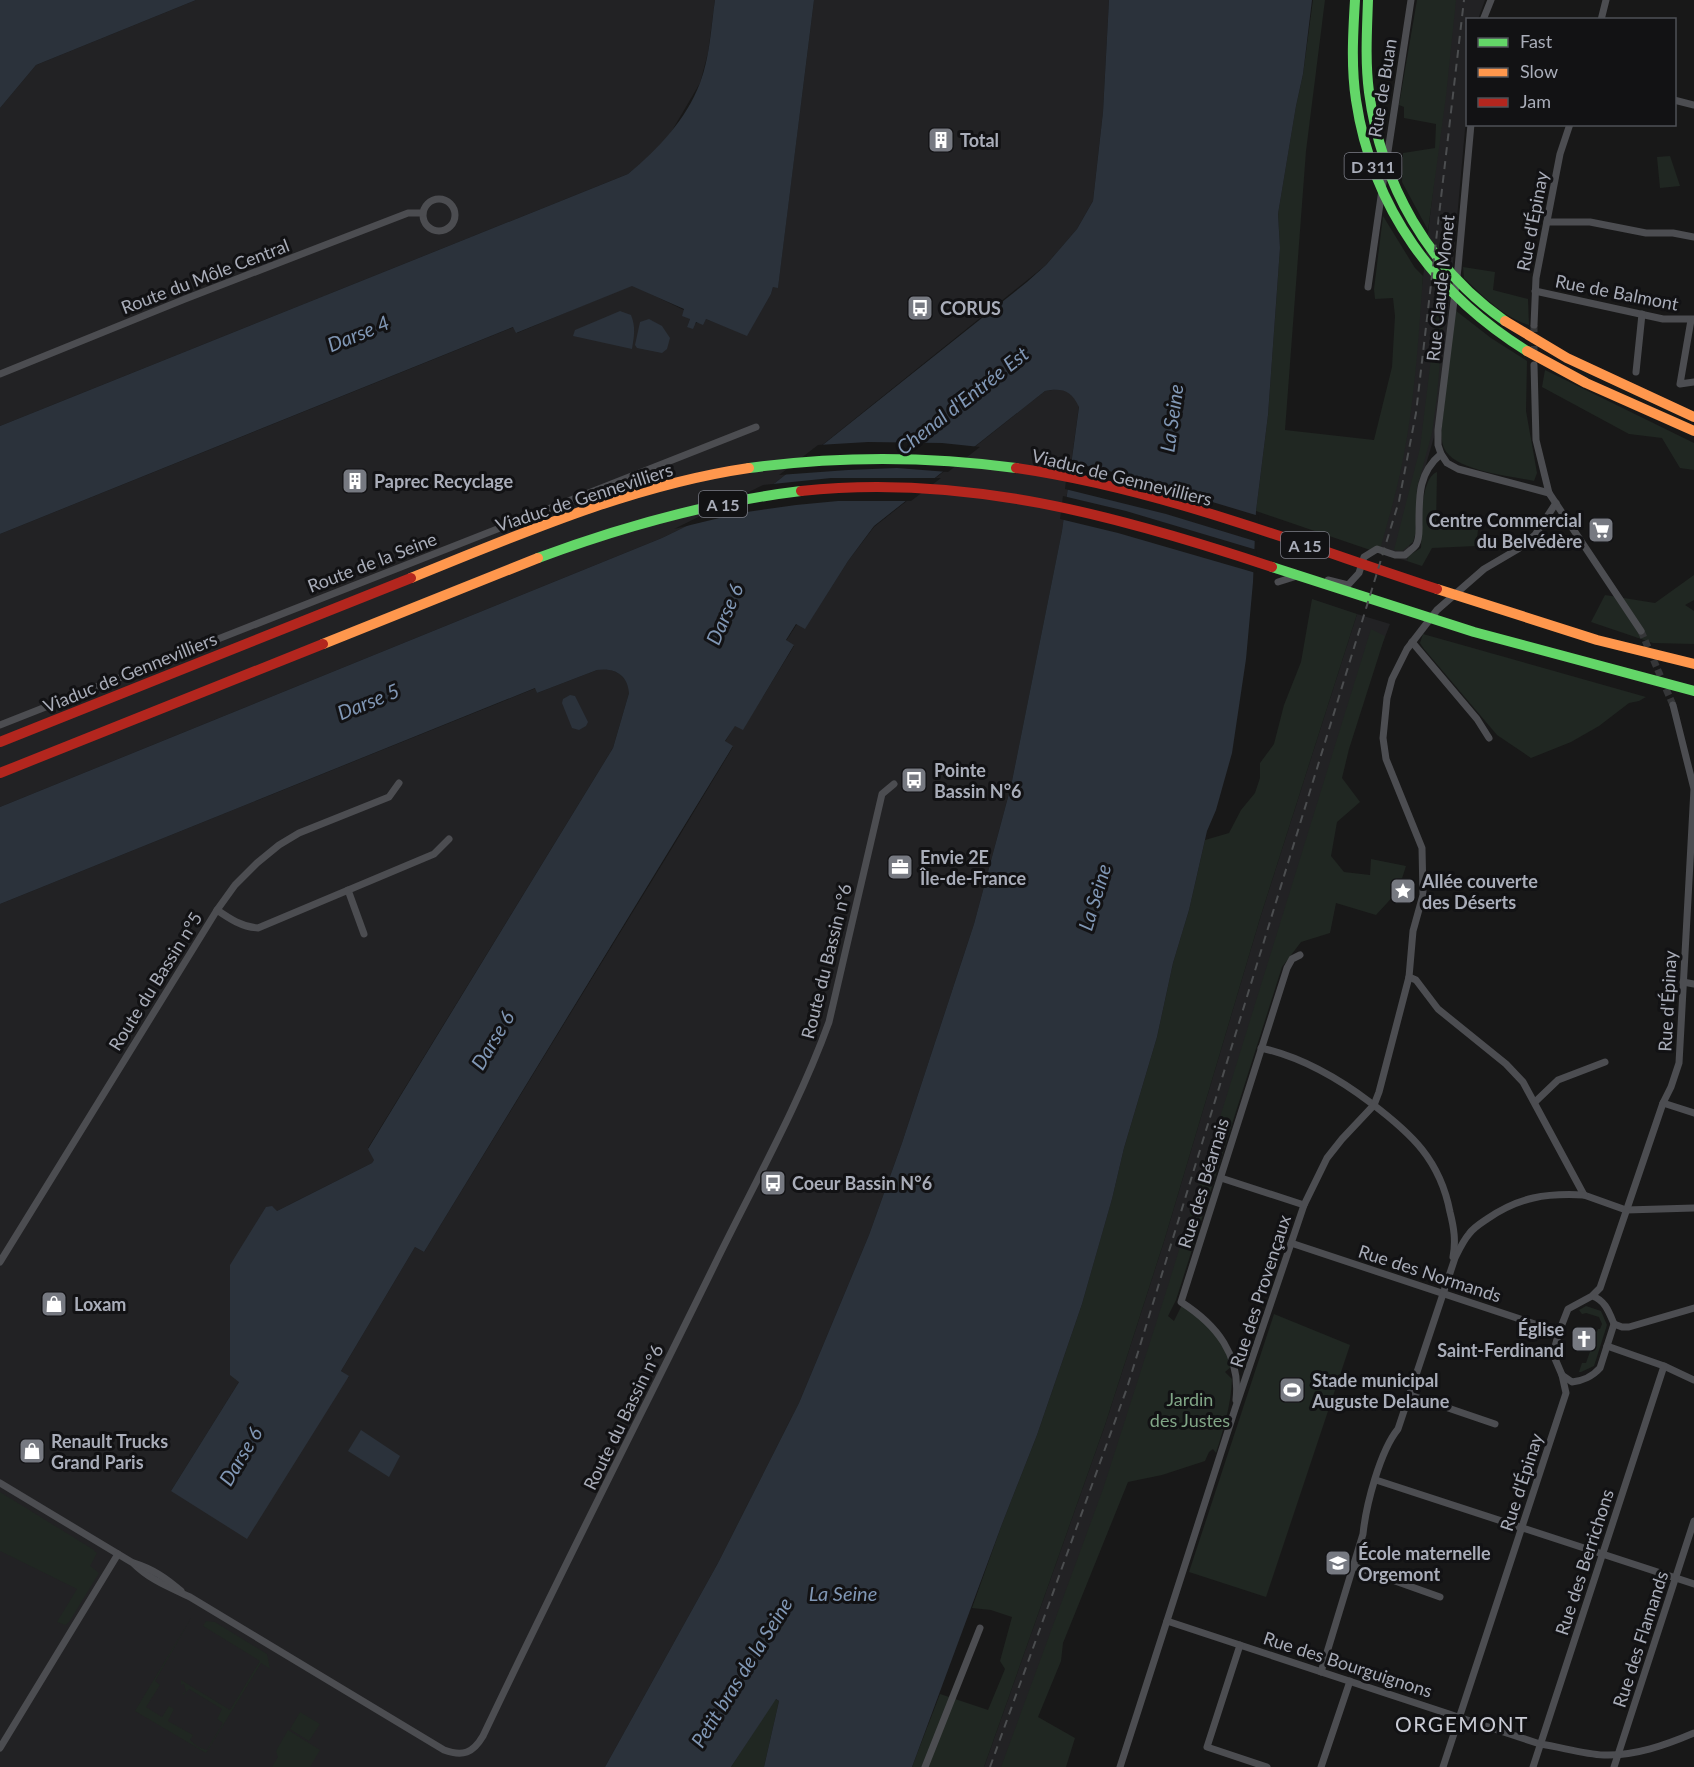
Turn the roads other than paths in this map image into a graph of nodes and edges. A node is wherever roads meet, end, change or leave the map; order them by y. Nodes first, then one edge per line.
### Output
1 (1355, 0) edge
2 (1368, 0) edge
3 (1411, 0) edge
4 (1491, 0) edge
5 (1606, 0) edge
6 (1484, 18) edge
7 (1602, 18) edge
8 (1676, 100) edge
9 (1694, 105) edge
10 (1471, 126) edge
11 (1569, 126) edge
12 (423, 213) junction
13 (1547, 222) junction
14 (1694, 237) edge
15 (1368, 287) dead end
16 (1535, 291) junction
17 (1642, 314) junction
18 (1692, 322) edge
19 (1534, 325) tunnel mouth
20 (1694, 335) edge
21 (1534, 365) tunnel mouth
22 (1636, 372) dead end
23 (0, 374) edge
24 (1694, 382) edge
25 (1694, 417) edge
26 (756, 428) dead end
27 (1694, 431) edge
28 (1441, 454) junction
29 (1549, 493) junction
30 (1556, 503) junction
31 (1278, 582) dead end
32 (1641, 632) tunnel mouth
33 (1412, 642) junction
34 (1694, 664) edge
35 (1694, 691) edge
36 (1673, 705) tunnel mouth
37 (0, 725) edge
38 (1489, 738) dead end
39 (0, 742) edge
40 (0, 773) edge
41 (399, 783) dead end
42 (894, 784) dead end
43 (1694, 789) edge
44 (449, 839) dead end
45 (348, 890) junction
46 (217, 910) junction
47 (364, 934) dead end
48 (1300, 954) dead end
49 (1409, 977) junction
50 (1683, 982) junction
51 (1694, 984) edge
52 (1260, 1048) junction
53 (1605, 1062) dead end
54 (1535, 1102) junction
55 (1663, 1103) junction
56 (1374, 1105) junction
57 (1694, 1113) edge
58 (1221, 1178) junction
59 (1584, 1195) junction
60 (1304, 1205) junction
61 (1694, 1208) edge
62 (1626, 1210) junction
63 (1291, 1243) junction
64 (0, 1262) edge
65 (1448, 1278) junction
66 (1600, 1288) junction
67 (1444, 1293) junction
68 (1592, 1296) junction
69 (1606, 1306) junction
70 (1694, 1308) edge
71 (1614, 1324) junction
72 (1560, 1332) junction
73 (1607, 1347) junction
74 (1664, 1366) junction
75 (1562, 1375) junction
76 (1694, 1380) edge
77 (1579, 1381) junction
78 (1566, 1393) junction
79 (1410, 1395) junction
80 (1235, 1409) junction
81 (1495, 1424) dead end
82 (1376, 1480) junction
83 (0, 1483) edge
84 (1694, 1521) edge
85 (1521, 1528) junction
86 (118, 1554) junction
87 (1602, 1556) junction
88 (1353, 1566) junction
89 (1675, 1578) junction
90 (1694, 1584) edge
91 (1440, 1597) dead end
92 (1167, 1621) junction
93 (980, 1628) dead end
94 (1240, 1645) junction
95 (1321, 1672) junction
96 (1350, 1681) junction
97 (1460, 1716) junction
98 (1694, 1733) edge
99 (1540, 1744) junction
100 (0, 1748) edge
101 (1618, 1753) junction
102 (925, 1767) edge
103 (1120, 1767) edge
104 (1267, 1767) edge
105 (1321, 1767) edge
106 (1443, 1767) edge
107 (1533, 1767) edge
108 (1614, 1767) edge

1 - 27 main road, D 311
2 - 25 main road, D 311
3 - 15 street, Rue de Buan
4 - 6 street
5 - 7 street
8 - 9 street
10 - 28 street, Rue Claude Monet
11 - 13 street, Rue d'Épinay
12 - 12 street
12 - 23 street, Route du Môle Central
13 - 14 street
13 - 16 street, Rue d'Épinay
16 - 17 street, Rue de Balmont
16 - 19 street, Rue d'Épinay
17 - 18 street, Rue de Balmont
17 - 22 street
18 - 20 street, Rue de Balmont
18 - 24 street
21 - 29 street
26 - 37 street, Route de la Seine
28 - 29 street
28 - 31 street
29 - 30 street
30 - 32 street
30 - 33 street, Rue des Provençaux
33 - 38 street
33 - 49 street, Rue des Provençaux
34 - 39 main road, Viaduc de Gennevilliers / A 15
35 - 40 main road, A 15
36 - 43 street, Rue d'Épinay
41 - 46 street, Route du Bassin n°5
42 - 86 street, Route du Bassin n°6
43 - 50 street, Rue d'Épinay
44 - 45 street
45 - 46 street
45 - 47 street
46 - 64 street, Route du Bassin n°5
48 - 52 street, Rue des Béarnais
49 - 54 street
49 - 56 street, Rue des Provençaux
50 - 51 street
50 - 55 street, Rue d'Épinay
52 - 56 street
52 - 58 street, Rue des Béarnais
53 - 54 street
54 - 59 street
55 - 57 street
55 - 62 street, Rue d'Épinay
56 - 60 street, Rue des Provençaux
56 - 65 street
58 - 60 street
58 - 80 street, Rue des Béarnais
59 - 62 street
59 - 65 street
60 - 63 street, Rue des Provençaux
61 - 62 street
62 - 66 street, Rue d'Épinay
63 - 67 street, Rue des Normands
63 - 80 street, Rue des Provençaux
65 - 67 street
66 - 68 street, Rue d'Épinay
66 - 69 street
67 - 72 street, Rue des Normands
67 - 79 street
68 - 69 street
68 - 72 street
69 - 71 street
70 - 71 street
71 - 73 street
72 - 75 street
73 - 74 street
73 - 77 street
74 - 76 street
74 - 87 street, Rue des Berrichons
75 - 77 street
75 - 78 street
77 - 78 street, Rue d'Épinay
78 - 85 street, Rue d'Épinay
79 - 81 street
79 - 82 street
80 - 92 street, Rue des Provençaux
82 - 85 street
82 - 88 street
83 - 86 street, Route du Bassin n°6
84 - 89 street, Rue des Flamands
85 - 87 street
85 - 97 street, Rue d'Épinay
86 - 100 street
87 - 89 street
87 - 99 street, Rue des Berrichons
88 - 91 street
88 - 95 street
89 - 90 street
89 - 101 street, Rue des Flamands
92 - 94 street, Rue des Bourguignons
92 - 103 street, Rue des Provençaux
93 - 102 street
94 - 95 street, Rue des Bourguignons
94 - 104 street
95 - 96 street, Rue des Bourguignons
96 - 97 street, Rue des Bourguignons
96 - 105 street
97 - 99 street, Rue des Bourguignons
97 - 106 street, Rue d'Épinay
98 - 101 street, Rue des Bourguignons
99 - 101 street, Rue des Bourguignons
99 - 107 street, Rue des Berrichons
101 - 108 street, Rue des Flamands

